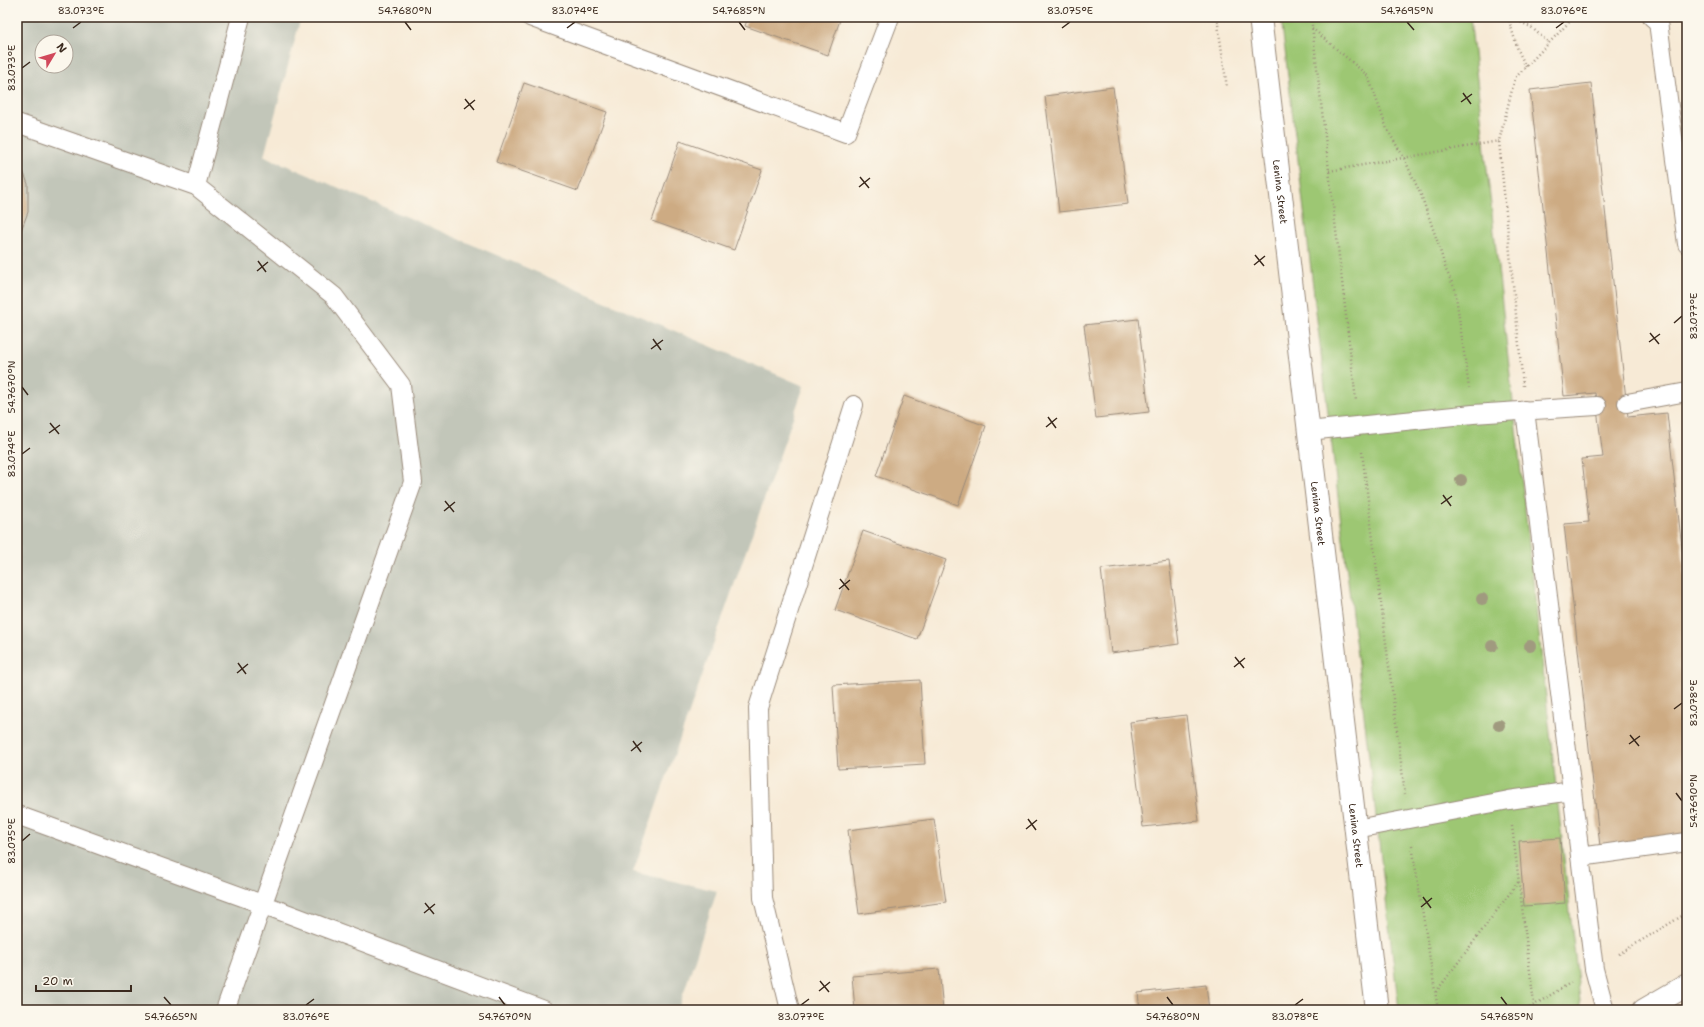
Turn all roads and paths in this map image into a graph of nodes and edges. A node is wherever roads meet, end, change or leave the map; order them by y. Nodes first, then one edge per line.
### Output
1 (241, 17) edge
2 (530, 17) edge
3 (890, 17) edge
4 (1217, 17) edge
5 (1260, 17) edge
6 (1311, 17) edge
7 (1509, 17) edge
8 (1574, 17) edge
9 (1652, 17) edge
10 (1312, 27) junction
11 (1549, 43) junction
12 (1526, 67) junction
13 (1227, 88) dead end
14 (17, 123) edge
15 (1499, 141) junction
16 (1404, 158) junction
17 (1329, 171) junction
18 (196, 186) junction
19 (1687, 244) edge
20 (1687, 392) edge
21 (1627, 404) dead end
22 (854, 405) dead end
23 (1597, 406) dead end
24 (1525, 410) junction
25 (1473, 414) junction
26 (1359, 426) junction
27 (1308, 432) junction
28 (1572, 791) junction
29 (1509, 800) junction
30 (17, 815) edge
31 (1408, 820) junction
32 (1356, 829) junction
33 (1687, 842) edge
34 (1580, 857) junction
35 (1519, 881) junction
36 (262, 904) junction
37 (1687, 985) edge
38 (1436, 992) junction
39 (1534, 1004) dead end
40 (225, 1010) edge
41 (544, 1010) edge
42 (790, 1010) edge
43 (1378, 1010) edge
44 (1438, 1010) edge
45 (1605, 1010) edge
46 (1644, 1010) edge

1 - 18 lane
2 - 3 lane
4 - 13 path
5 - 27 street, Lenina Street
6 - 10 path
7 - 11 path
7 - 12 path
8 - 11 path
9 - 19 lane
10 - 16 path
10 - 17 path
11 - 12 path
12 - 15 path
14 - 18 lane
15 - 16 path
15 - 24 path
16 - 17 path
16 - 25 path
17 - 26 path
18 - 36 lane
20 - 21 lane
22 - 42 lane
23 - 24 lane
24 - 25 lane
24 - 28 lane
25 - 26 lane
26 - 27 lane
26 - 31 path
27 - 32 street, Lenina Street
28 - 29 lane
28 - 34 lane
29 - 31 lane
29 - 35 path
30 - 36 lane
31 - 32 lane
31 - 38 path
32 - 43 street, Lenina Street
33 - 34 lane
34 - 45 lane
35 - 38 path
35 - 39 path
36 - 40 lane
36 - 41 lane
37 - 46 street
38 - 44 path

